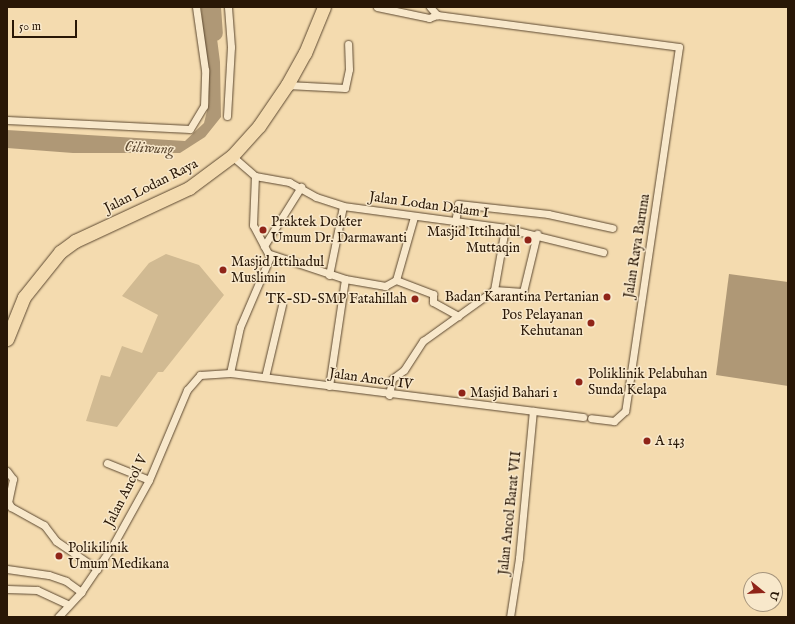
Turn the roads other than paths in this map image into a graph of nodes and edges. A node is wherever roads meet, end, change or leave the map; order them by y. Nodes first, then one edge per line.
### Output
1 (196, 7) edge
2 (228, 7) edge
3 (324, 7) edge
4 (377, 7) edge
5 (430, 7) edge
6 (437, 15) junction
7 (348, 44) dead end
8 (287, 85) junction
9 (227, 116) dead end
10 (7, 120) edge
11 (232, 156) junction
12 (255, 176) junction
13 (301, 187) junction
14 (343, 206) junction
15 (414, 217) junction
16 (455, 223) junction
17 (505, 228) junction
18 (612, 228) dead end
19 (537, 234) junction
20 (264, 246) junction
21 (603, 252) dead end
22 (270, 254) junction
23 (329, 275) junction
24 (345, 279) junction
25 (396, 280) junction
26 (494, 290) junction
27 (282, 305) dead end
28 (458, 316) junction
29 (7, 339) edge
30 (230, 373) junction
31 (206, 374) joint
32 (265, 377) junction
33 (330, 386) junction
34 (389, 395) junction
35 (533, 411) junction
36 (583, 417) dead end
37 (591, 418) dead end
38 (108, 463) dead end
39 (7, 471) edge
40 (149, 480) junction
41 (9, 508) edge
42 (7, 569) edge
43 (97, 569) junction
44 (7, 589) edge
45 (81, 592) junction
46 (69, 605) junction
47 (58, 617) edge
48 (510, 617) edge

1 - 10 street
2 - 9 street
3 - 8 highway, Jalan Lodan Raya
4 - 6 street
5 - 6 street
6 - 37 street, Jalan Raya Baruna
7 - 8 street
8 - 11 highway, Jalan Lodan Raya
11 - 12 street
11 - 29 highway, Jalan Lodan Raya
12 - 13 street, Jalan Lodan Dalam I
12 - 20 street
13 - 14 street, Jalan Lodan Dalam I
13 - 20 street
14 - 15 street, Jalan Lodan Dalam I
14 - 23 street
15 - 16 street, Jalan Lodan Dalam I
15 - 25 street
16 - 17 street, Jalan Lodan Dalam I
16 - 18 street
17 - 19 street, Jalan Lodan Dalam I
17 - 26 street
19 - 21 street, Jalan Lodan Dalam I
19 - 26 street
20 - 22 street
22 - 23 street
22 - 30 street
23 - 24 street
24 - 25 street
24 - 33 street
25 - 28 street
26 - 28 street
27 - 32 street
28 - 34 street
30 - 31 street, Jalan Ancol IV
30 - 32 street, Jalan Ancol IV
31 - 40 street, Jalan Ancol V
32 - 33 street, Jalan Ancol IV
33 - 34 street, Jalan Ancol IV
34 - 35 street, Jalan Ancol IV
35 - 36 street
35 - 48 street, Jalan Ancol Barat VII
38 - 40 street
39 - 41 street
40 - 43 street, Jalan Ancol V
41 - 43 street
42 - 45 street
43 - 45 street, Jalan Ancol V
44 - 46 street
45 - 46 street, Jalan Ancol V
46 - 47 street, Jalan Ancol V

